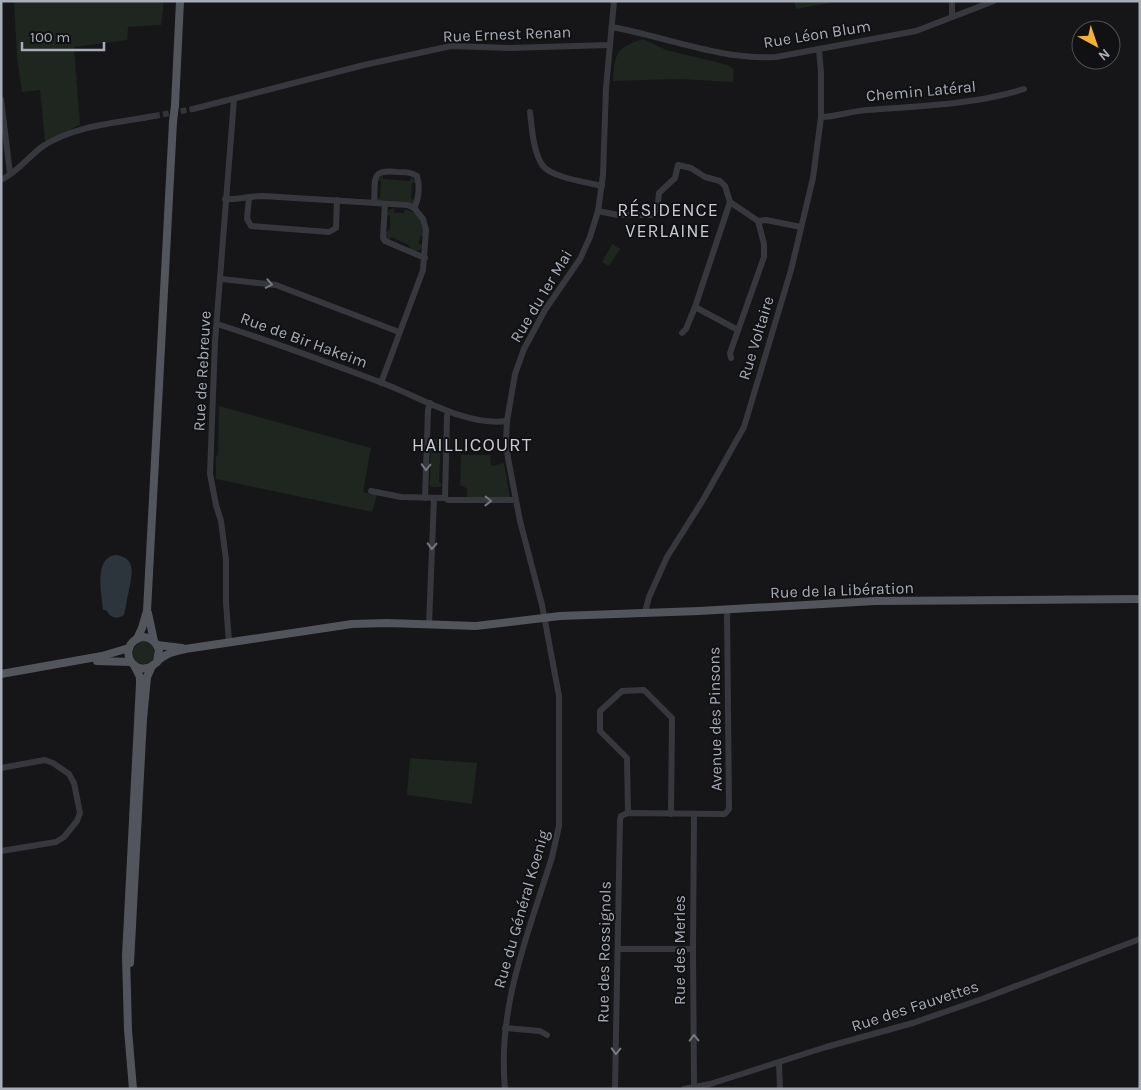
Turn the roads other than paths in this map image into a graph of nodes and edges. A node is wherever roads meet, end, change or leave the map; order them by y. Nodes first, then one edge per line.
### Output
1 (180, 1) edge
2 (614, 1) edge
3 (952, 1) edge
4 (994, 1) edge
5 (952, 17) junction
6 (612, 27) junction
7 (609, 44) junction
8 (819, 50) junction
9 (1024, 89) dead end
10 (1, 99) edge
11 (234, 100) junction
12 (193, 109) tunnel mouth
13 (530, 112) dead end
14 (154, 116) tunnel mouth
15 (820, 117) junction
16 (10, 174) junction
17 (1, 180) edge
18 (602, 186) junction
19 (248, 196) junction
20 (225, 199) junction
21 (338, 200) junction
22 (730, 202) junction
23 (374, 203) junction
24 (385, 204) junction
25 (414, 208) junction
26 (598, 211) junction
27 (758, 221) junction
28 (801, 227) junction
29 (425, 258) junction
30 (221, 279) junction
31 (695, 307) junction
32 (217, 324) junction
33 (738, 330) junction
34 (399, 332) junction
35 (682, 333) dead end
36 (731, 358) dead end
37 (381, 383) junction
38 (430, 403) junction
39 (448, 412) junction
40 (507, 421) junction
41 (371, 491) dead end
42 (425, 498) junction
43 (434, 498) junction
44 (445, 498) junction
45 (516, 500) junction
46 (1140, 599) edge
47 (727, 609) junction
48 (147, 611) junction
49 (645, 612) junction
50 (545, 618) junction
51 (430, 625) junction
52 (137, 639) junction
53 (229, 642) junction
54 (156, 643) junction
55 (129, 648) junction
56 (184, 649) junction
57 (78, 661) junction
58 (133, 664) junction
59 (154, 664) junction
60 (1, 674) edge
61 (1, 768) edge
62 (625, 814) junction
63 (672, 814) junction
64 (694, 814) junction
65 (1, 852) edge
66 (1140, 939) edge
67 (618, 949) junction
68 (693, 949) junction
69 (127, 990) junction
70 (505, 1028) junction
71 (547, 1035) dead end
72 (779, 1063) junction
73 (694, 1086) junction
74 (133, 1089) edge
75 (505, 1089) edge
76 (615, 1089) edge
77 (684, 1089) edge
78 (780, 1089) edge

1 - 48 main road, bridge
2 - 6 street, Rue du 1er Mai
3 - 5 street
4 - 5 street, Rue Léon Blum
5 - 8 street, Rue Léon Blum
6 - 7 street, Rue du 1er Mai
6 - 8 street, Rue Léon Blum
7 - 11 street, Rue Ernest Renan
7 - 18 street, Rue du 1er Mai
8 - 15 street, Rue Voltaire
9 - 15 street, Chemin Latéral
10 - 16 street
11 - 12 street, Rue Ernest Renan
11 - 20 street, Rue de Rebreuve
13 - 18 street
14 - 16 street
15 - 28 street, Rue Voltaire
16 - 17 street
18 - 26 street, Rue du 1er Mai
19 - 20 street
19 - 21 street
19 - 21 street
20 - 30 street, Rue de Rebreuve
21 - 23 street
22 - 26 street
22 - 27 street
22 - 31 street
23 - 24 street
23 - 25 street
24 - 25 street
24 - 29 street
25 - 29 street
26 - 40 street, Rue du 1er Mai
27 - 28 street
27 - 33 street
28 - 49 street, Rue Voltaire
29 - 34 street
30 - 32 street, Rue de Rebreuve
30 -> 34 street
31 - 33 street
31 - 35 street
32 - 37 street, Rue de Bir Hakeim
32 - 53 street, Rue de Rebreuve
33 - 36 street
34 - 37 street
37 - 38 street, Rue de Bir Hakeim
38 - 39 street, Rue de Bir Hakeim
38 -> 42 street
39 - 40 street, Rue de Bir Hakeim
39 - 44 street
40 - 45 street, Rue du 1er Mai
41 - 42 street
42 - 43 street
43 - 44 street
43 -> 51 street
44 -> 45 street
45 - 50 street, Rue du 1er Mai
46 - 47 main road, Rue de la Libération
47 - 49 main road, Rue de la Libération
47 - 64 street, Avenue des Pinsons
48 - 52 main road
48 - 54 main road
49 - 50 main road, Rue de la Libération
50 - 51 main road, Rue de la Libération
50 - 70 street, Rue du Général Koenig
51 - 53 main road, Rue de la Libération
52 - 54 main road
52 - 55 main road
53 - 56 main road, Rue de la Libération
54 - 56 main road
54 - 59 main road
55 - 57 main road
55 - 58 main road
56 - 59 main road
57 - 58 main road
57 - 60 main road
58 - 59 main road
58 - 69 main road
59 - 69 main road
61 - 65 street
62 - 63 street, Avenue des Pinsons
62 - 63 street, Rue des Rossignols
62 - 67 street, Rue des Rossignols
63 - 64 street, Avenue des Pinsons
64 - 68 street, Rue des Merles
66 - 72 street, Rue des Fauvettes
67 - 68 street
67 -> 76 street, Rue des Rossignols
73 -> 68 street, Rue des Merles
69 - 74 main road
70 - 71 street
70 - 75 street, Rue du Général Koenig
72 - 73 street, Rue des Fauvettes
72 - 78 street
73 - 77 street, Rue des Fauvettes

